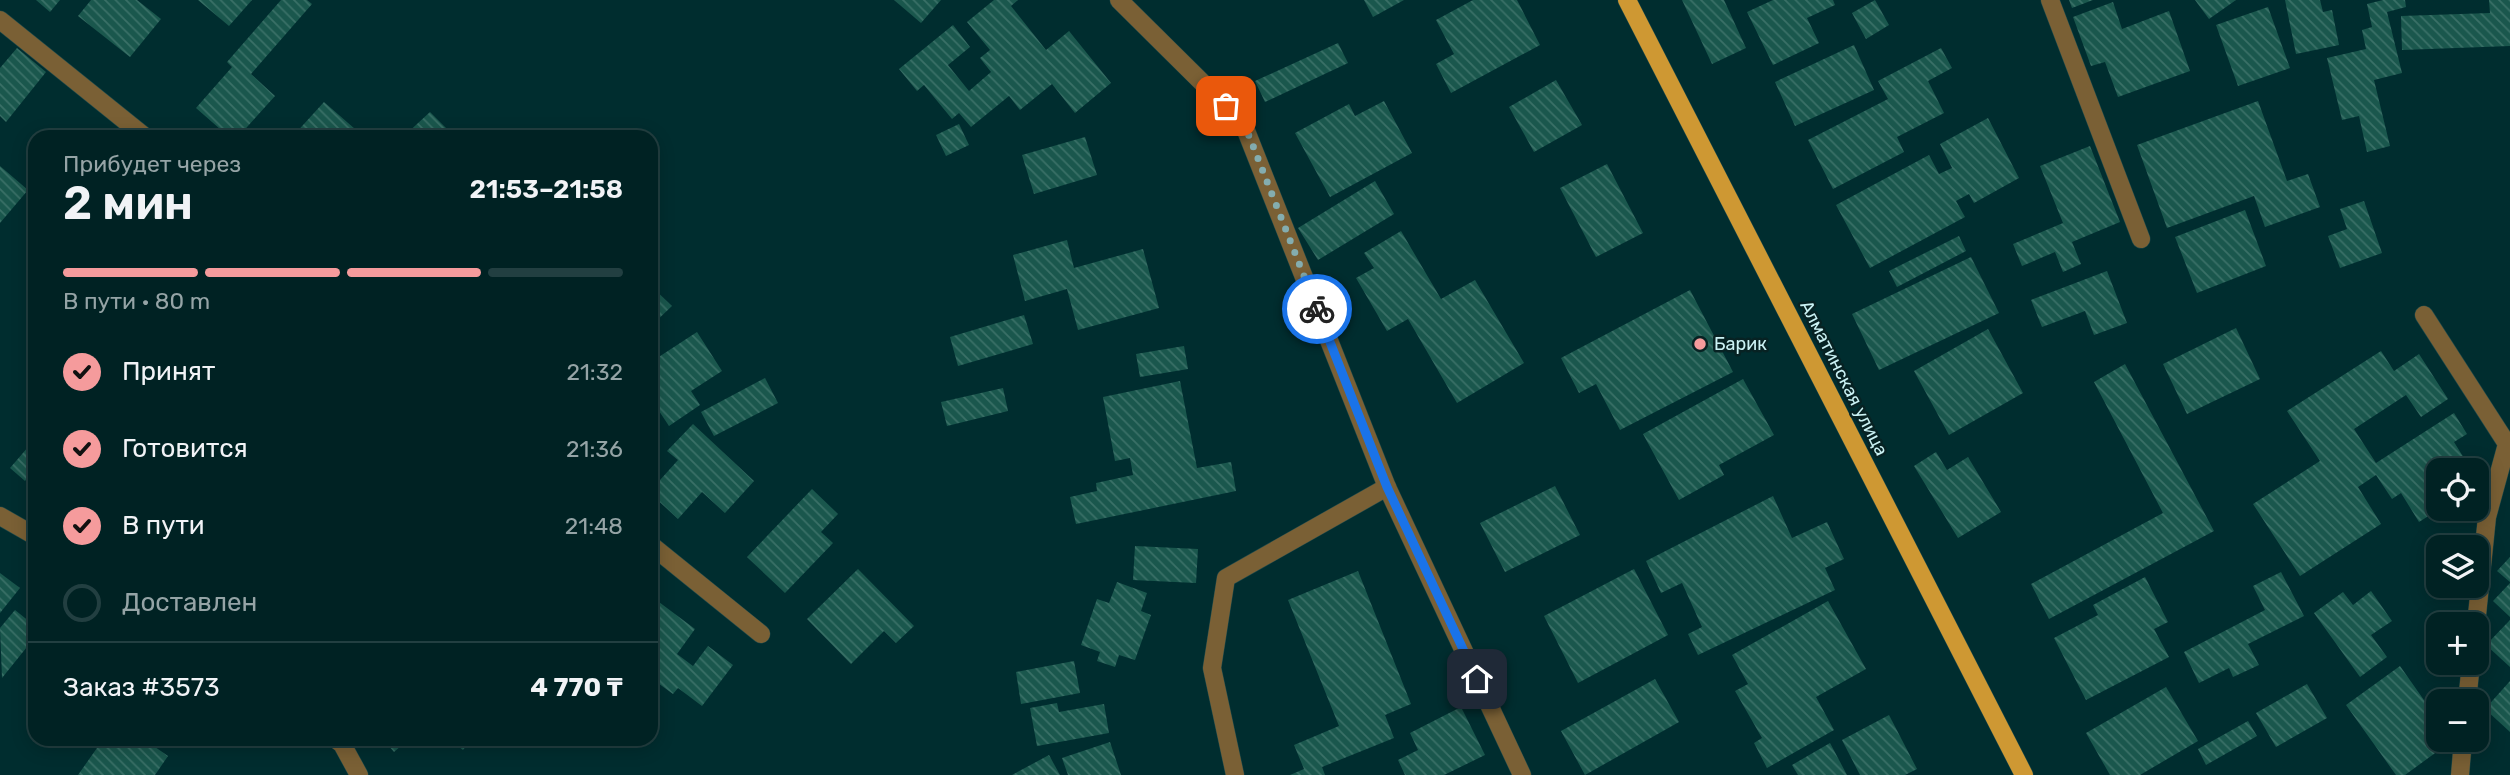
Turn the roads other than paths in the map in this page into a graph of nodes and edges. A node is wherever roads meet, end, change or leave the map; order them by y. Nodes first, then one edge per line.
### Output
1 (1119, 0) edge
2 (1627, 0) edge
3 (2050, 0) edge
4 (0, 20) edge
5 (137, 130) edge
6 (2141, 239) dead end
7 (2424, 315) dead end
8 (1387, 487) junction
9 (0, 516) edge
10 (28, 533) edge
11 (658, 551) edge
12 (2477, 612) edge
13 (761, 634) dead end
14 (343, 746) edge
15 (2462, 752) edge
16 (359, 775) edge
17 (1235, 775) edge
18 (1522, 775) edge
19 (2024, 775) edge
20 (2459, 775) edge

1 - 8 street
2 - 19 main road, Алматинская улица
3 - 6 street
4 - 5 street
7 - 12 street
8 - 17 street
8 - 18 street
9 - 10 street
11 - 13 street
14 - 16 street
15 - 20 street

